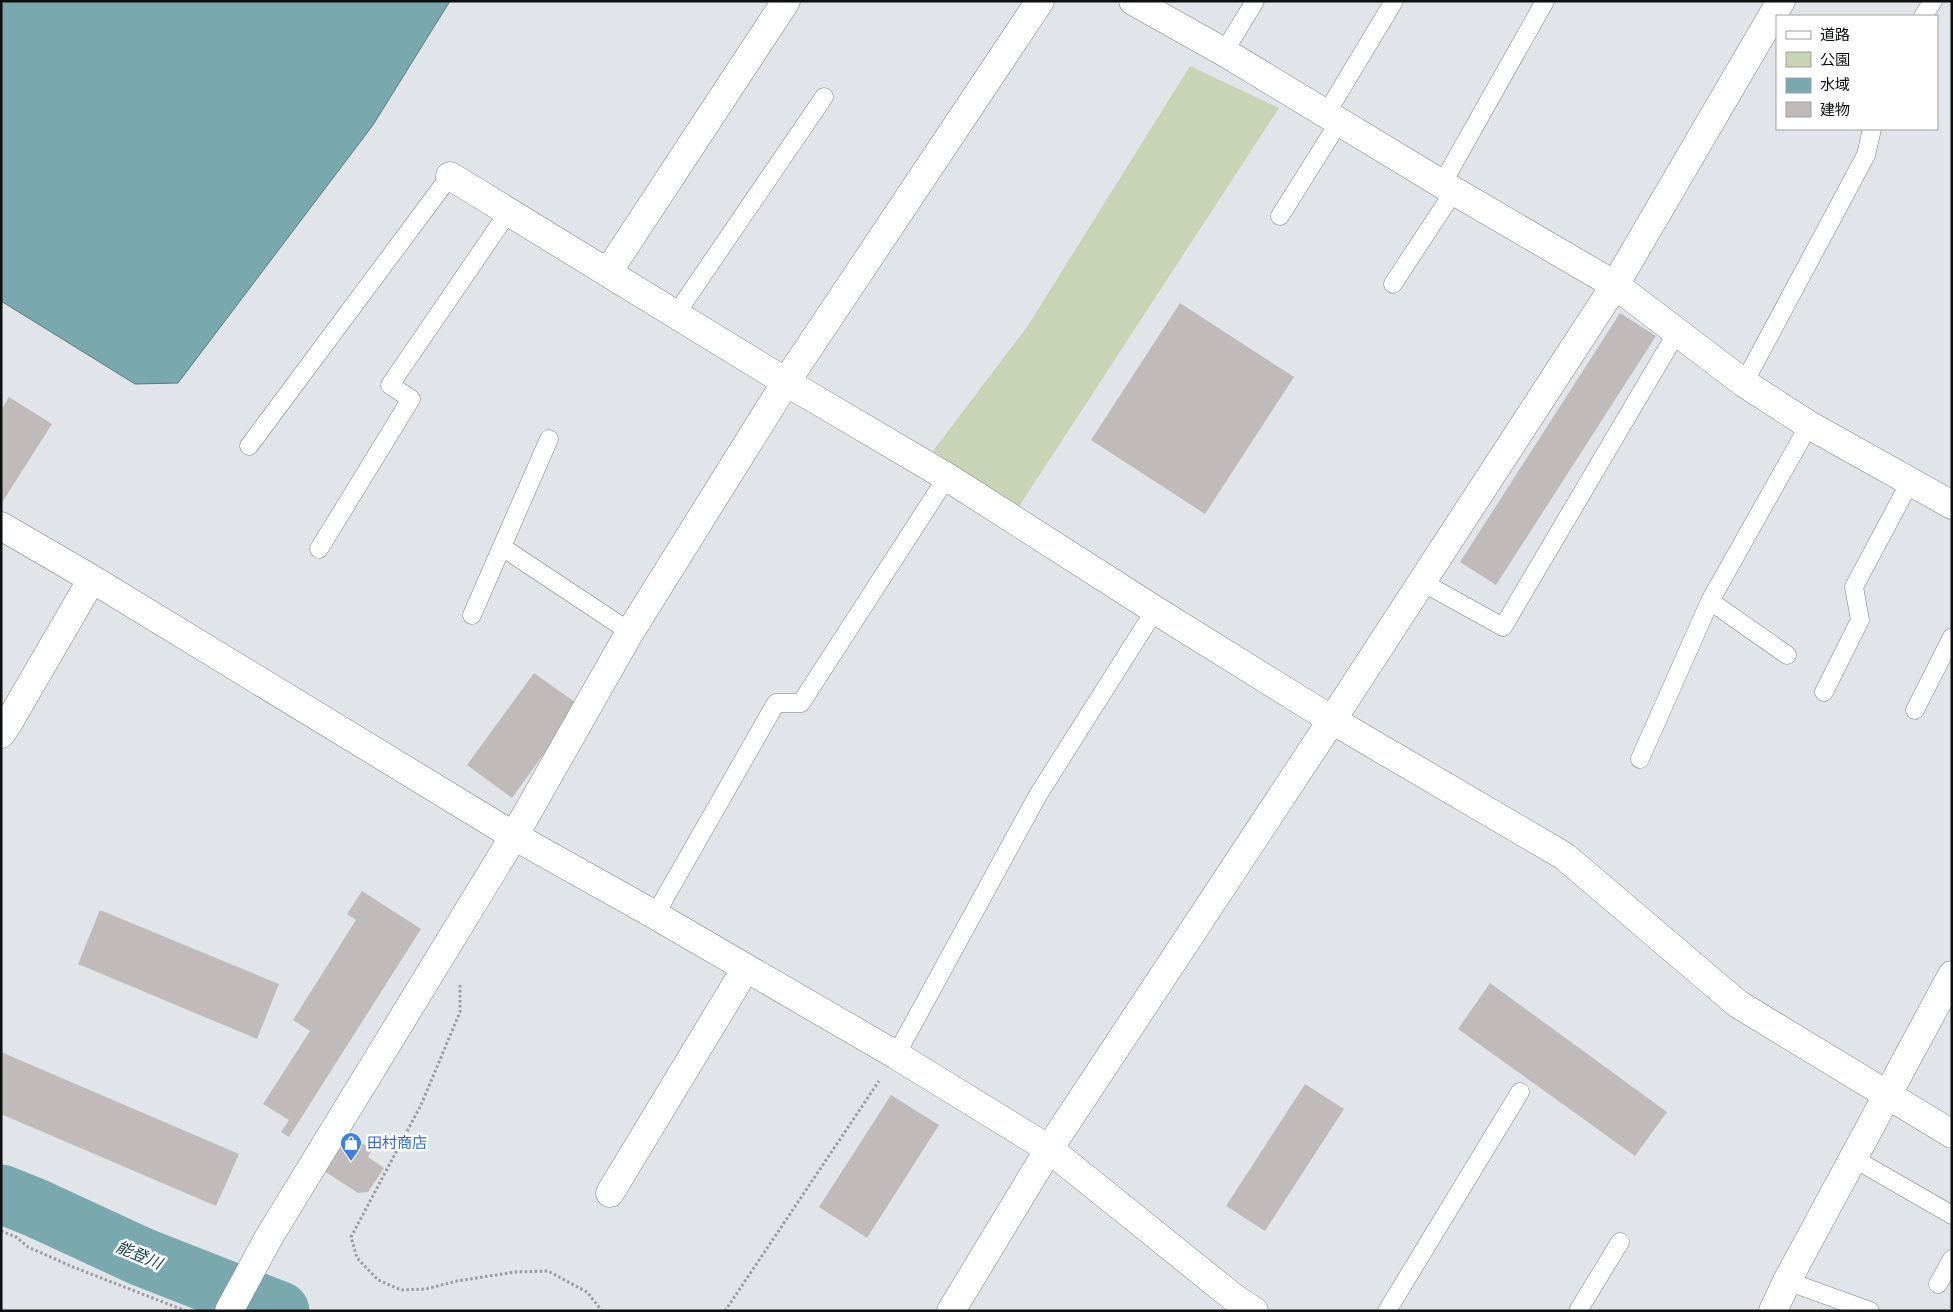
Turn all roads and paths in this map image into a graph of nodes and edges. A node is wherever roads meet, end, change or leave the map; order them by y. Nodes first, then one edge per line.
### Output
1 (786, 1) edge
2 (1040, 1) edge
3 (1134, 1) edge
4 (1255, 1) edge
5 (1394, 1) edge
6 (1545, 1) edge
7 (1781, 1) edge
8 (1933, 1) edge
9 (1924, 15) edge
10 (1224, 52) junction
11 (824, 97) dead end
12 (1332, 118) junction
13 (1872, 130) edge
14 (450, 176) joint
15 (1448, 188) junction
16 (509, 211) junction
17 (1280, 216) dead end
18 (608, 272) junction
19 (1393, 284) dead end
20 (1615, 285) junction
21 (676, 314) junction
22 (1677, 332) junction
23 (786, 382) junction
24 (1744, 383) junction
25 (1809, 425) junction
26 (549, 439) dead end
27 (248, 446) dead end
28 (947, 477) junction
29 (1910, 482) junction
30 (1952, 505) edge
31 (1, 526) edge
32 (502, 546) junction
33 (319, 549) dead end
34 (92, 579) junction
35 (1422, 582) junction
36 (1710, 601) junction
37 (1155, 610) junction
38 (472, 615) dead end
39 (630, 632) junction
40 (1952, 637) edge
41 (1787, 655) dead end
42 (1824, 692) dead end
43 (1915, 710) dead end
44 (1332, 720) junction
45 (1, 734) edge
46 (1640, 759) dead end
47 (514, 836) junction
48 (655, 915) junction
49 (746, 968) junction
50 (1952, 975) edge
51 (460, 983) dead end
52 (896, 1055) junction
53 (1520, 1092) dead end
54 (1887, 1096) junction
55 (1952, 1134) edge
56 (1049, 1149) junction
57 (1853, 1158) junction
58 (610, 1193) dead end
59 (1952, 1215) edge
60 (1, 1231) edge
61 (1620, 1242) dead end
62 (1952, 1259) edge
63 (1787, 1280) junction
64 (1938, 1284) dead end
65 (954, 1310) edge
66 (186, 1311) edge
67 (229, 1311) edge
68 (602, 1311) edge
69 (725, 1311) edge
70 (1254, 1311) edge
71 (1387, 1311) edge
72 (1578, 1311) edge
73 (1773, 1311) edge
74 (1870, 1311) edge

1 - 18 street
2 - 23 street
3 - 10 street
4 - 10 lane
5 - 12 lane
6 - 15 lane
7 - 20 street
8 - 9 lane
10 - 12 street
11 - 21 lane
12 - 15 street
12 - 17 lane
13 - 24 lane
14 - 16 street
14 - 27 lane
15 - 19 lane
15 - 20 street
16 - 18 street
16 - 33 lane
18 - 21 street
20 - 22 street
20 - 35 street
21 - 23 street
22 - 24 street
22 - 35 lane
23 - 28 street
23 - 39 street
24 - 25 street
25 - 29 street
25 - 36 lane
26 - 32 lane
28 - 37 street
28 - 48 lane
29 - 30 street
29 - 42 lane
31 - 34 street
32 - 38 lane
32 - 39 lane
34 - 45 street
34 - 47 street
35 - 44 street
36 - 41 lane
36 - 46 lane
37 - 44 street
37 - 52 lane
39 - 47 street
40 - 43 lane
44 - 54 street
44 - 56 street
47 - 48 street
47 - 67 street
48 - 49 street
49 - 52 street
49 - 58 street
50 - 54 street
51 - 68 path
52 - 56 street
52 - 69 path
53 - 71 lane
54 - 55 street
54 - 57 street
56 - 65 street
56 - 70 street
57 - 59 lane
57 - 63 street
60 - 66 path
61 - 72 lane
62 - 64 lane
63 - 73 street
63 - 74 lane

